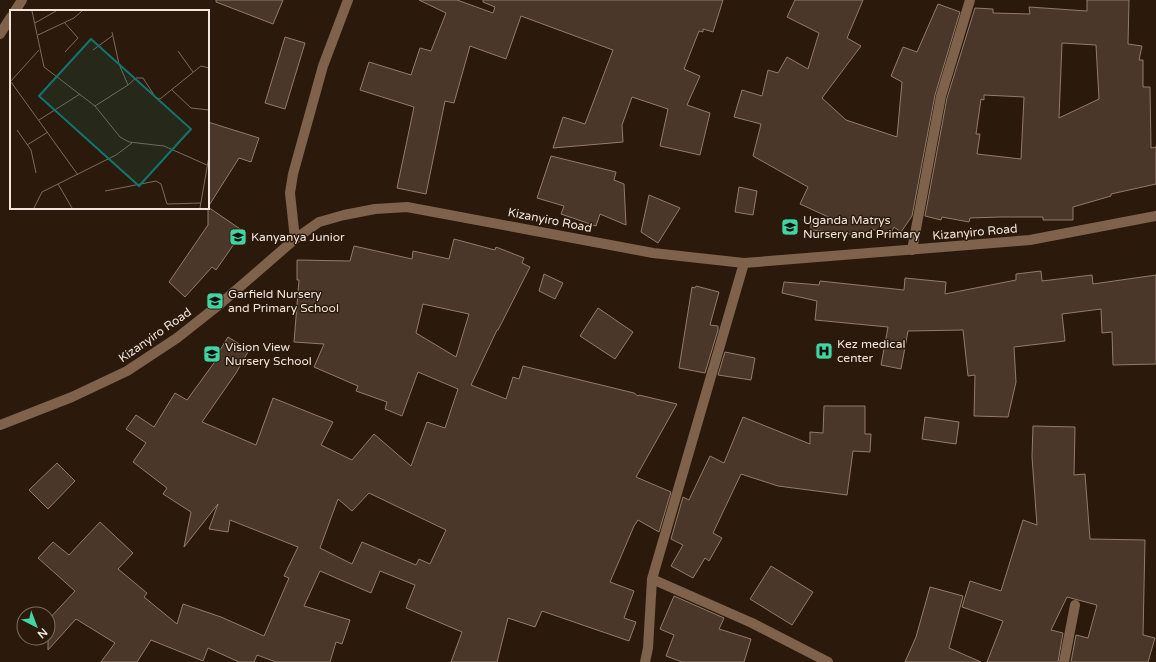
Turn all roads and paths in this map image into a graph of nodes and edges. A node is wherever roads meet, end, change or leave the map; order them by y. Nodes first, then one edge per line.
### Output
1 (22, 0) edge
2 (348, 0) edge
3 (970, 0) edge
4 (16, 10) edge
5 (10, 19) edge
6 (0, 34) edge
7 (1156, 216) edge
8 (295, 239) junction
9 (912, 250) junction
10 (744, 263) junction
11 (0, 425) edge
12 (652, 579) junction
13 (1075, 605) dead end
14 (645, 662) edge
15 (828, 662) edge
16 (1064, 662) edge

1 - 4 street
2 - 8 street
3 - 9 street
5 - 6 street
7 - 9 street, Kizanyiro Road
8 - 10 street, Kizanyiro Road
8 - 11 street, Kizanyiro Road
9 - 10 street, Kizanyiro Road
10 - 12 street
12 - 14 street
12 - 15 street
13 - 16 street

